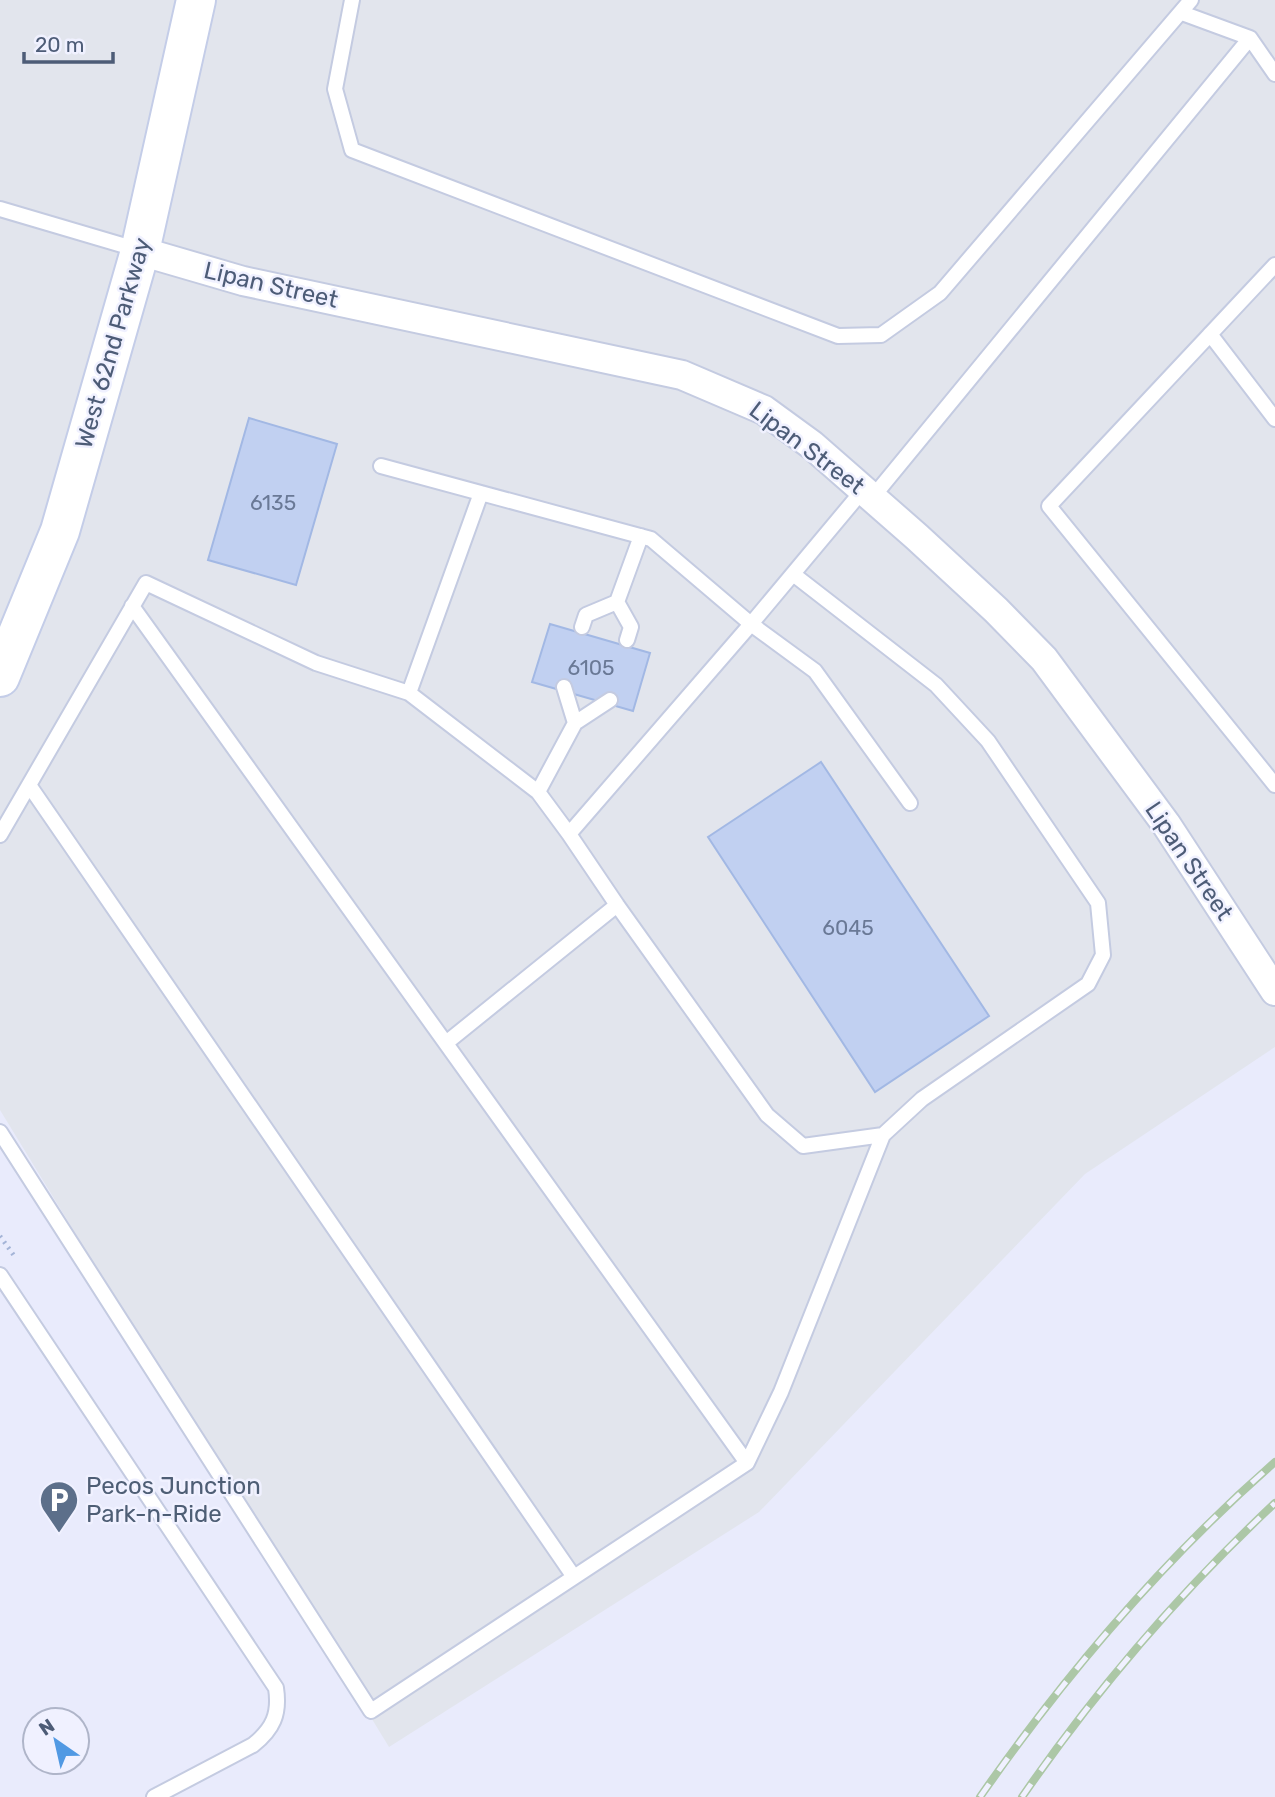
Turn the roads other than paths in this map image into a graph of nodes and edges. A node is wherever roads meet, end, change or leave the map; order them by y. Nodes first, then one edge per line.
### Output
1 (196, 0) edge
2 (352, 0) edge
3 (1191, 0) edge
4 (1182, 13) junction
5 (1250, 38) junction
6 (1275, 74) edge
7 (0, 209) edge
8 (140, 251) junction
9 (1275, 265) edge
10 (1210, 334) junction
11 (1275, 419) edge
12 (381, 466) dead end
13 (481, 493) junction
14 (868, 494) junction
15 (641, 536) junction
16 (793, 574) junction
17 (617, 602) junction
18 (132, 606) junction
19 (751, 624) junction
20 (582, 627) dead end
21 (627, 640) dead end
22 (0, 677) edge
23 (564, 687) dead end
24 (410, 693) junction
25 (610, 699) dead end
26 (575, 723) junction
27 (29, 785) junction
28 (1275, 785) edge
29 (538, 792) junction
30 (910, 803) dead end
31 (569, 834) junction
32 (0, 835) edge
33 (617, 905) junction
34 (1275, 991) edge
35 (446, 1043) junction
36 (0, 1132) edge
37 (883, 1135) junction
38 (0, 1275) edge
39 (747, 1463) junction
40 (574, 1577) junction
41 (153, 1797) edge

1 - 8 street, West 62nd Parkway
2 - 4 lane
3 - 4 lane
4 - 5 lane
5 - 6 lane
5 - 14 lane
7 - 8 lane, Lipan Street
8 - 14 street, Lipan Street
8 - 22 street, West 62nd Parkway
9 - 10 lane
10 - 11 lane
10 - 28 lane
12 - 13 lane
13 - 15 lane
13 - 24 lane
14 - 16 lane
14 - 34 street, Lipan Street
15 - 17 lane
15 - 19 lane
16 - 19 lane
16 - 37 lane
17 - 20 lane
17 - 21 lane
18 - 24 lane
18 - 27 lane
18 - 35 lane
19 - 30 lane
19 - 31 lane
23 - 26 lane
24 - 29 lane
25 - 26 lane
26 - 29 lane
27 - 32 lane
27 - 40 lane
29 - 31 lane
31 - 33 lane
33 - 35 lane
33 - 37 lane
35 - 39 lane
36 - 40 lane
37 - 39 lane
38 - 41 lane
39 - 40 lane

